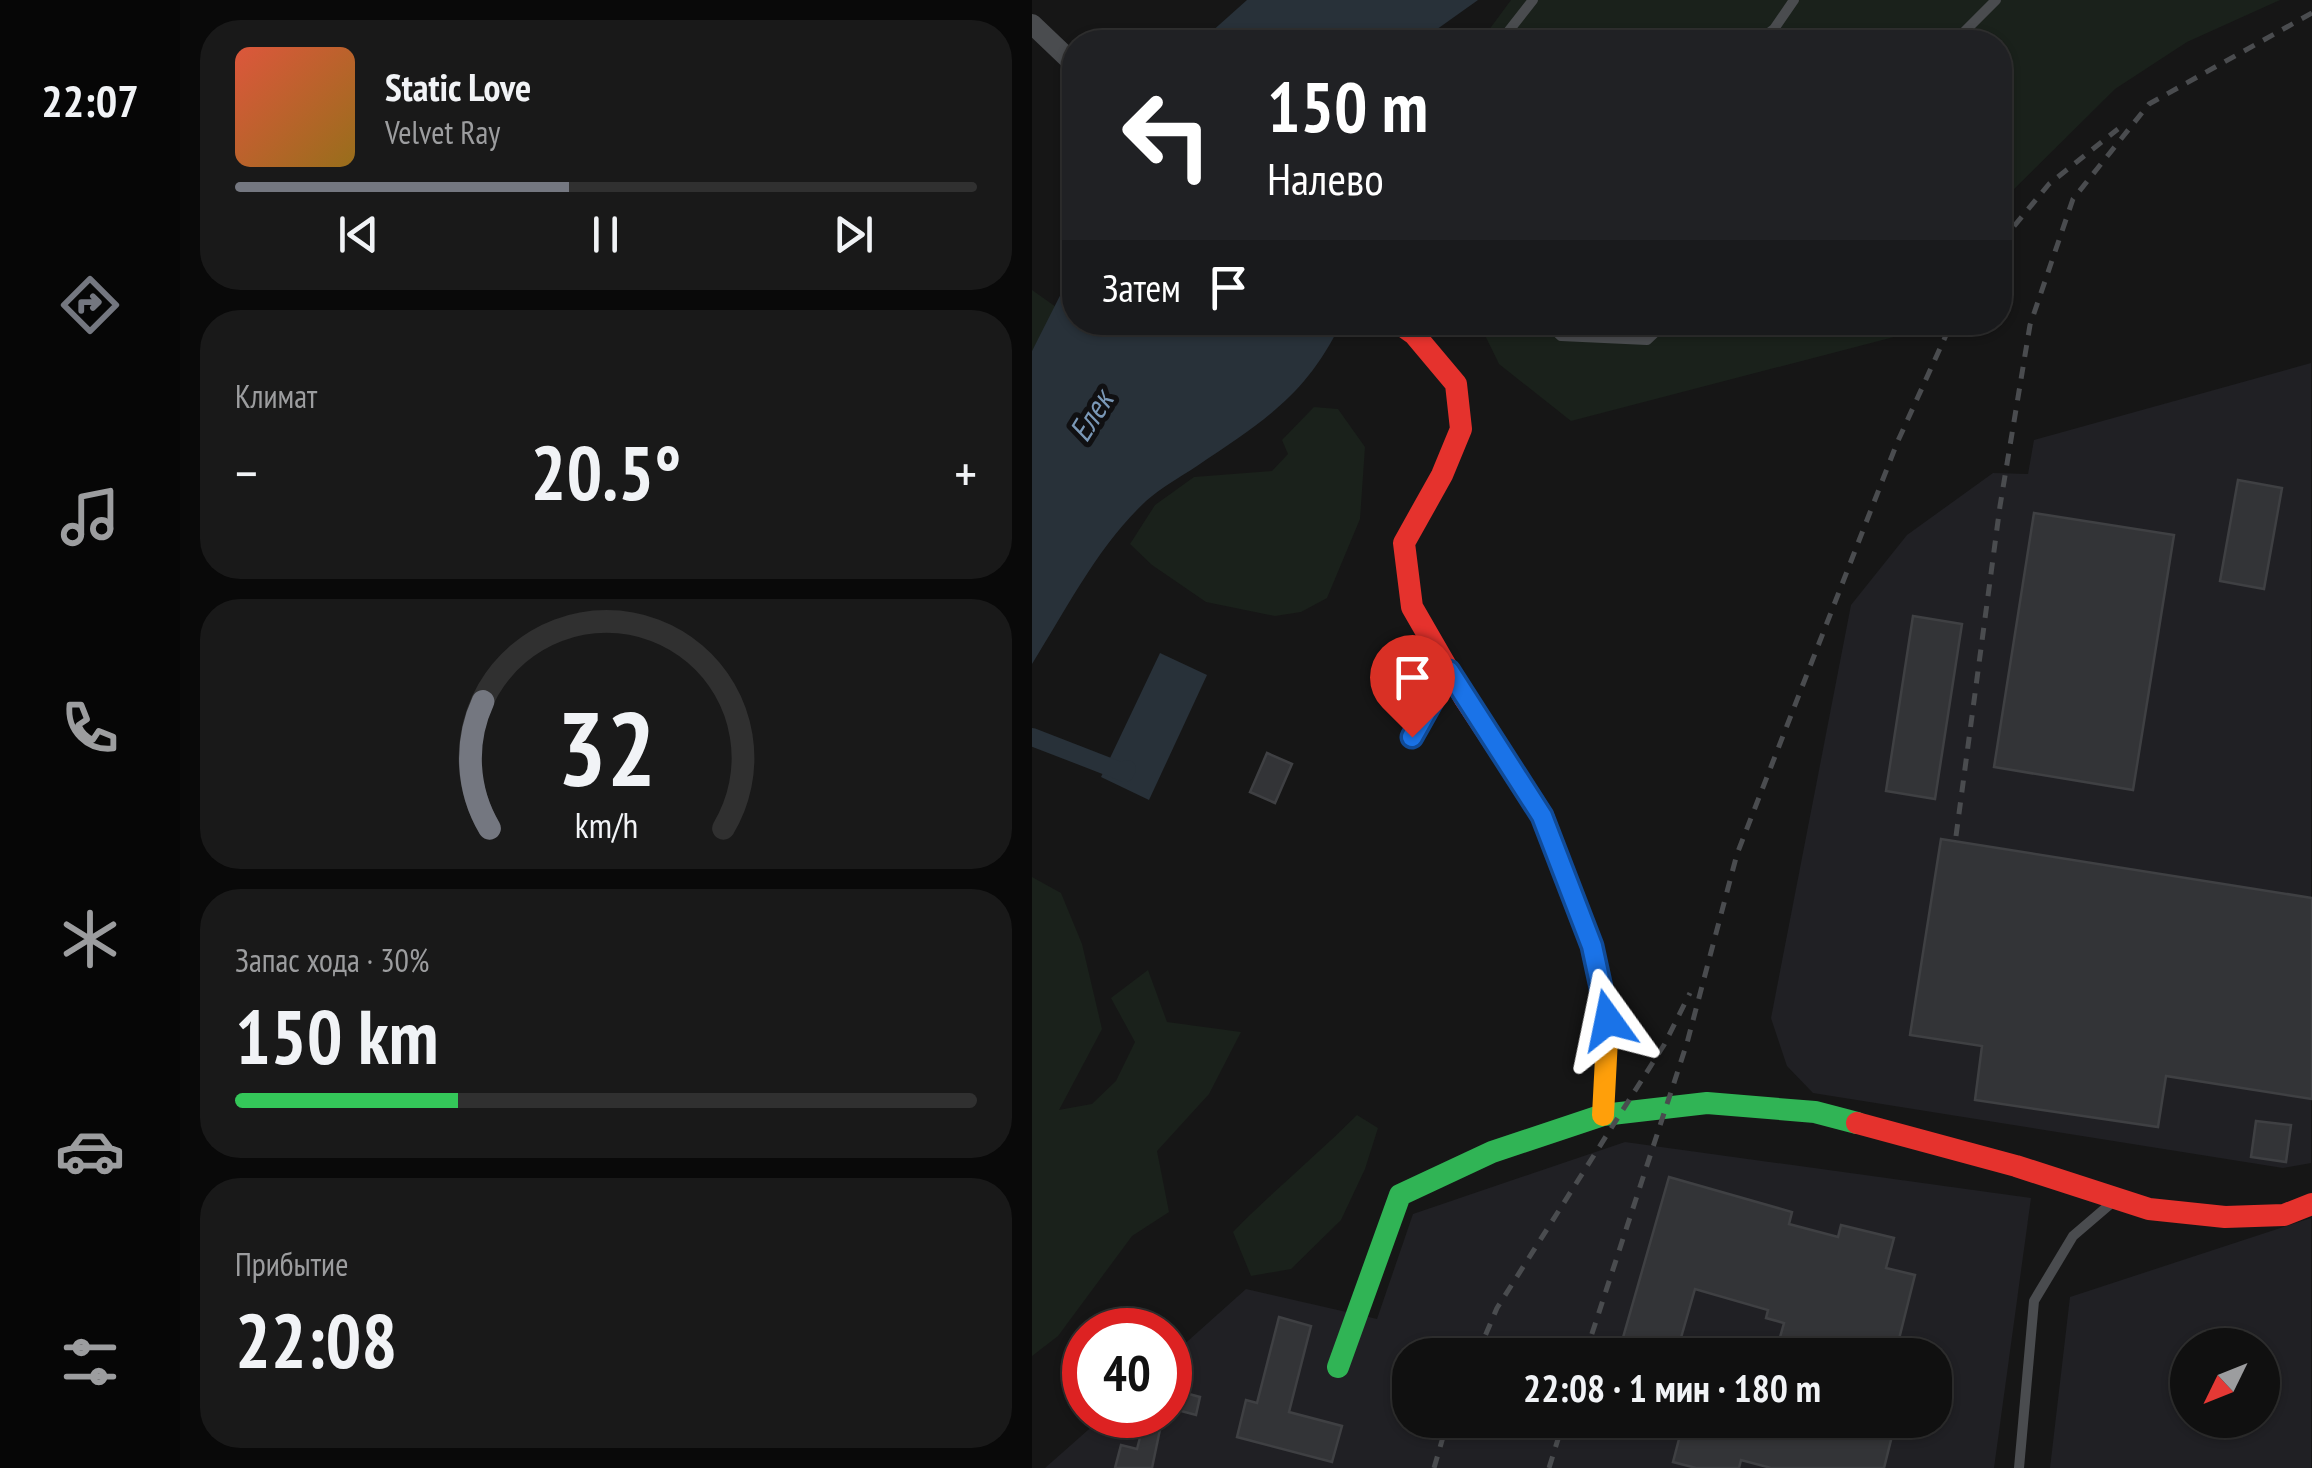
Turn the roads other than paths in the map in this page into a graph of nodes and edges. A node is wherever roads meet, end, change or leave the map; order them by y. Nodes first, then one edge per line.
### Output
1 (1534, 0) edge
2 (1794, 0) edge
3 (1996, 0) edge
4 (1032, 24) edge
5 (1510, 30) edge
6 (1773, 30) edge
7 (1966, 30) edge
8 (1062, 53) edge
9 (1419, 335) edge
10 (1559, 335) edge
11 (1652, 335) edge
12 (1449, 671) junction
13 (1412, 737) dead end
14 (1603, 1115) junction
15 (2116, 1198) junction
16 (2312, 1204) edge
17 (1338, 1367) dead end
18 (2020, 1468) edge

1 - 5 lane
2 - 6 lane
3 - 7 lane
4 - 8 street
9 - 12 street
10 - 11 lane
12 - 13 lane
12 - 14 street
14 - 15 street
14 - 17 street
15 - 16 street
15 - 18 lane

